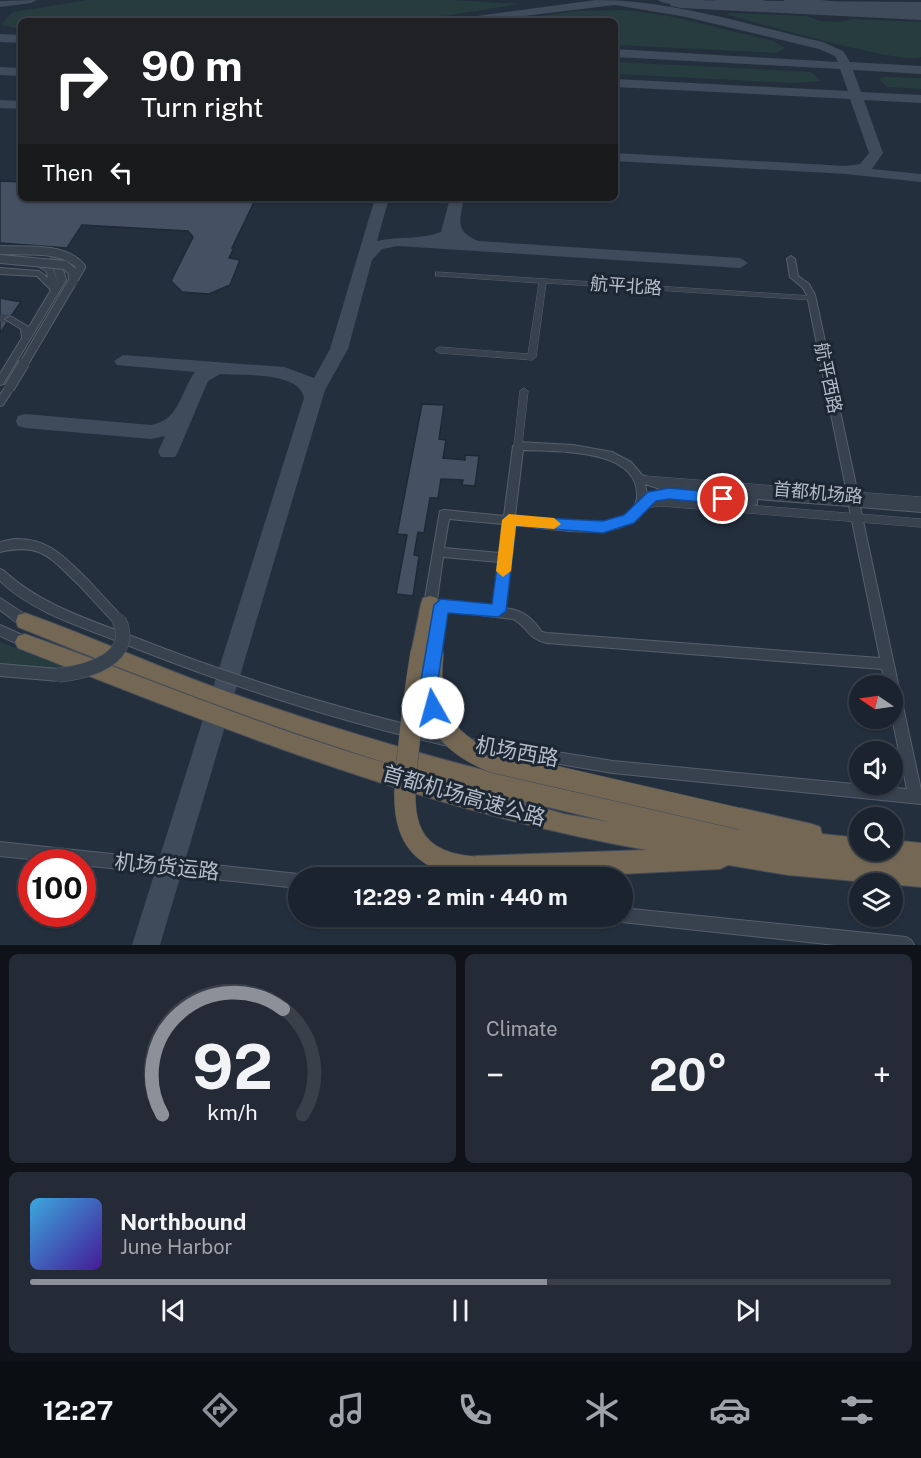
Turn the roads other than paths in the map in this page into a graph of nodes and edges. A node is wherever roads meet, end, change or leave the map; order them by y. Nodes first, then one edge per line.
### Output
1 (0, 250) edge
2 (0, 259) edge
3 (791, 259) dead end
4 (0, 271) edge
5 (439, 274) dead end
6 (543, 281) junction
7 (74, 282) junction
8 (55, 294) junction
9 (812, 298) junction
10 (10, 319) dead end
11 (27, 340) junction
12 (439, 350) dead end
13 (19, 351) junction
14 (0, 371) edge
15 (0, 381) edge
16 (524, 391) dead end
17 (0, 403) edge
18 (518, 446) junction
19 (639, 478) junction
20 (737, 486) junction
21 (753, 498) junction
22 (921, 501) edge
23 (642, 504) junction
24 (855, 507) junction
25 (736, 508) junction
26 (921, 508) edge
27 (921, 515) edge
28 (509, 520) junction
29 (921, 523) edge
30 (0, 547) edge
31 (438, 552) junction
32 (505, 558) junction
33 (0, 574) edge
34 (0, 603) edge
35 (436, 605) junction
36 (498, 611) junction
37 (0, 614) edge
38 (0, 630) edge
39 (25, 632) junction
40 (0, 637) edge
41 (427, 653) junction
42 (888, 664) junction
43 (0, 670) edge
44 (890, 675) edge
45 (902, 729) edge
46 (918, 797) edge
47 (849, 845) edge
48 (849, 847) edge
49 (0, 849) edge
50 (903, 852) edge
51 (921, 854) edge
52 (742, 857) junction
53 (921, 876) edge
54 (288, 880) edge
55 (633, 916) edge
56 (906, 945) edge

1 - 7 street, bridge
1 - 8 street
2 - 7 street, bridge
2 - 8 street
3 - 9 street, 航平西路
4 - 8 street
5 - 6 street, 航平北路
6 - 9 street, 航平北路
6 - 12 street
7 - 17 street, bridge
8 - 11 street
9 - 24 street, 航平西路
10 - 11 street
11 - 13 street
13 - 14 street
13 - 15 street
16 - 18 street
18 - 19 street
18 - 28 street
19 - 20 street, 首都机场路
19 - 21 street, 首都机场路
19 - 23 street
20 - 21 street
20 - 24 street, 首都机场路
21 - 23 street, 首都机场路
21 - 24 street, 首都机场路
21 - 25 street
22 - 24 street, 首都机场路
23 - 25 street, 首都机场路
23 - 28 street
24 - 25 street, 首都机场路
24 - 26 street, 首都机场路
24 - 27 street, 首都机场路
24 - 29 street, 首都机场路
24 - 42 street, 航平西路
28 - 31 street
28 - 32 street
30 - 43 street, bridge
31 - 32 street
31 - 35 street
32 - 36 street
33 - 46 street, 机场西路
34 - 39 street
35 - 36 street
35 - 41 highway
36 - 42 street
37 - 39 street
38 - 39 street
39 - 40 street
39 - 48 highway, 首都机场高速公路
39 - 52 highway, 首都机场高速公路
41 - 47 highway, bridge
41 - 52 highway, bridge
42 - 44 street, 航平西路
45 - 46 street, 航平西路
49 - 54 street, 机场货运路
50 - 51 highway
52 - 53 highway, 首都机场高速公路
55 - 56 street

